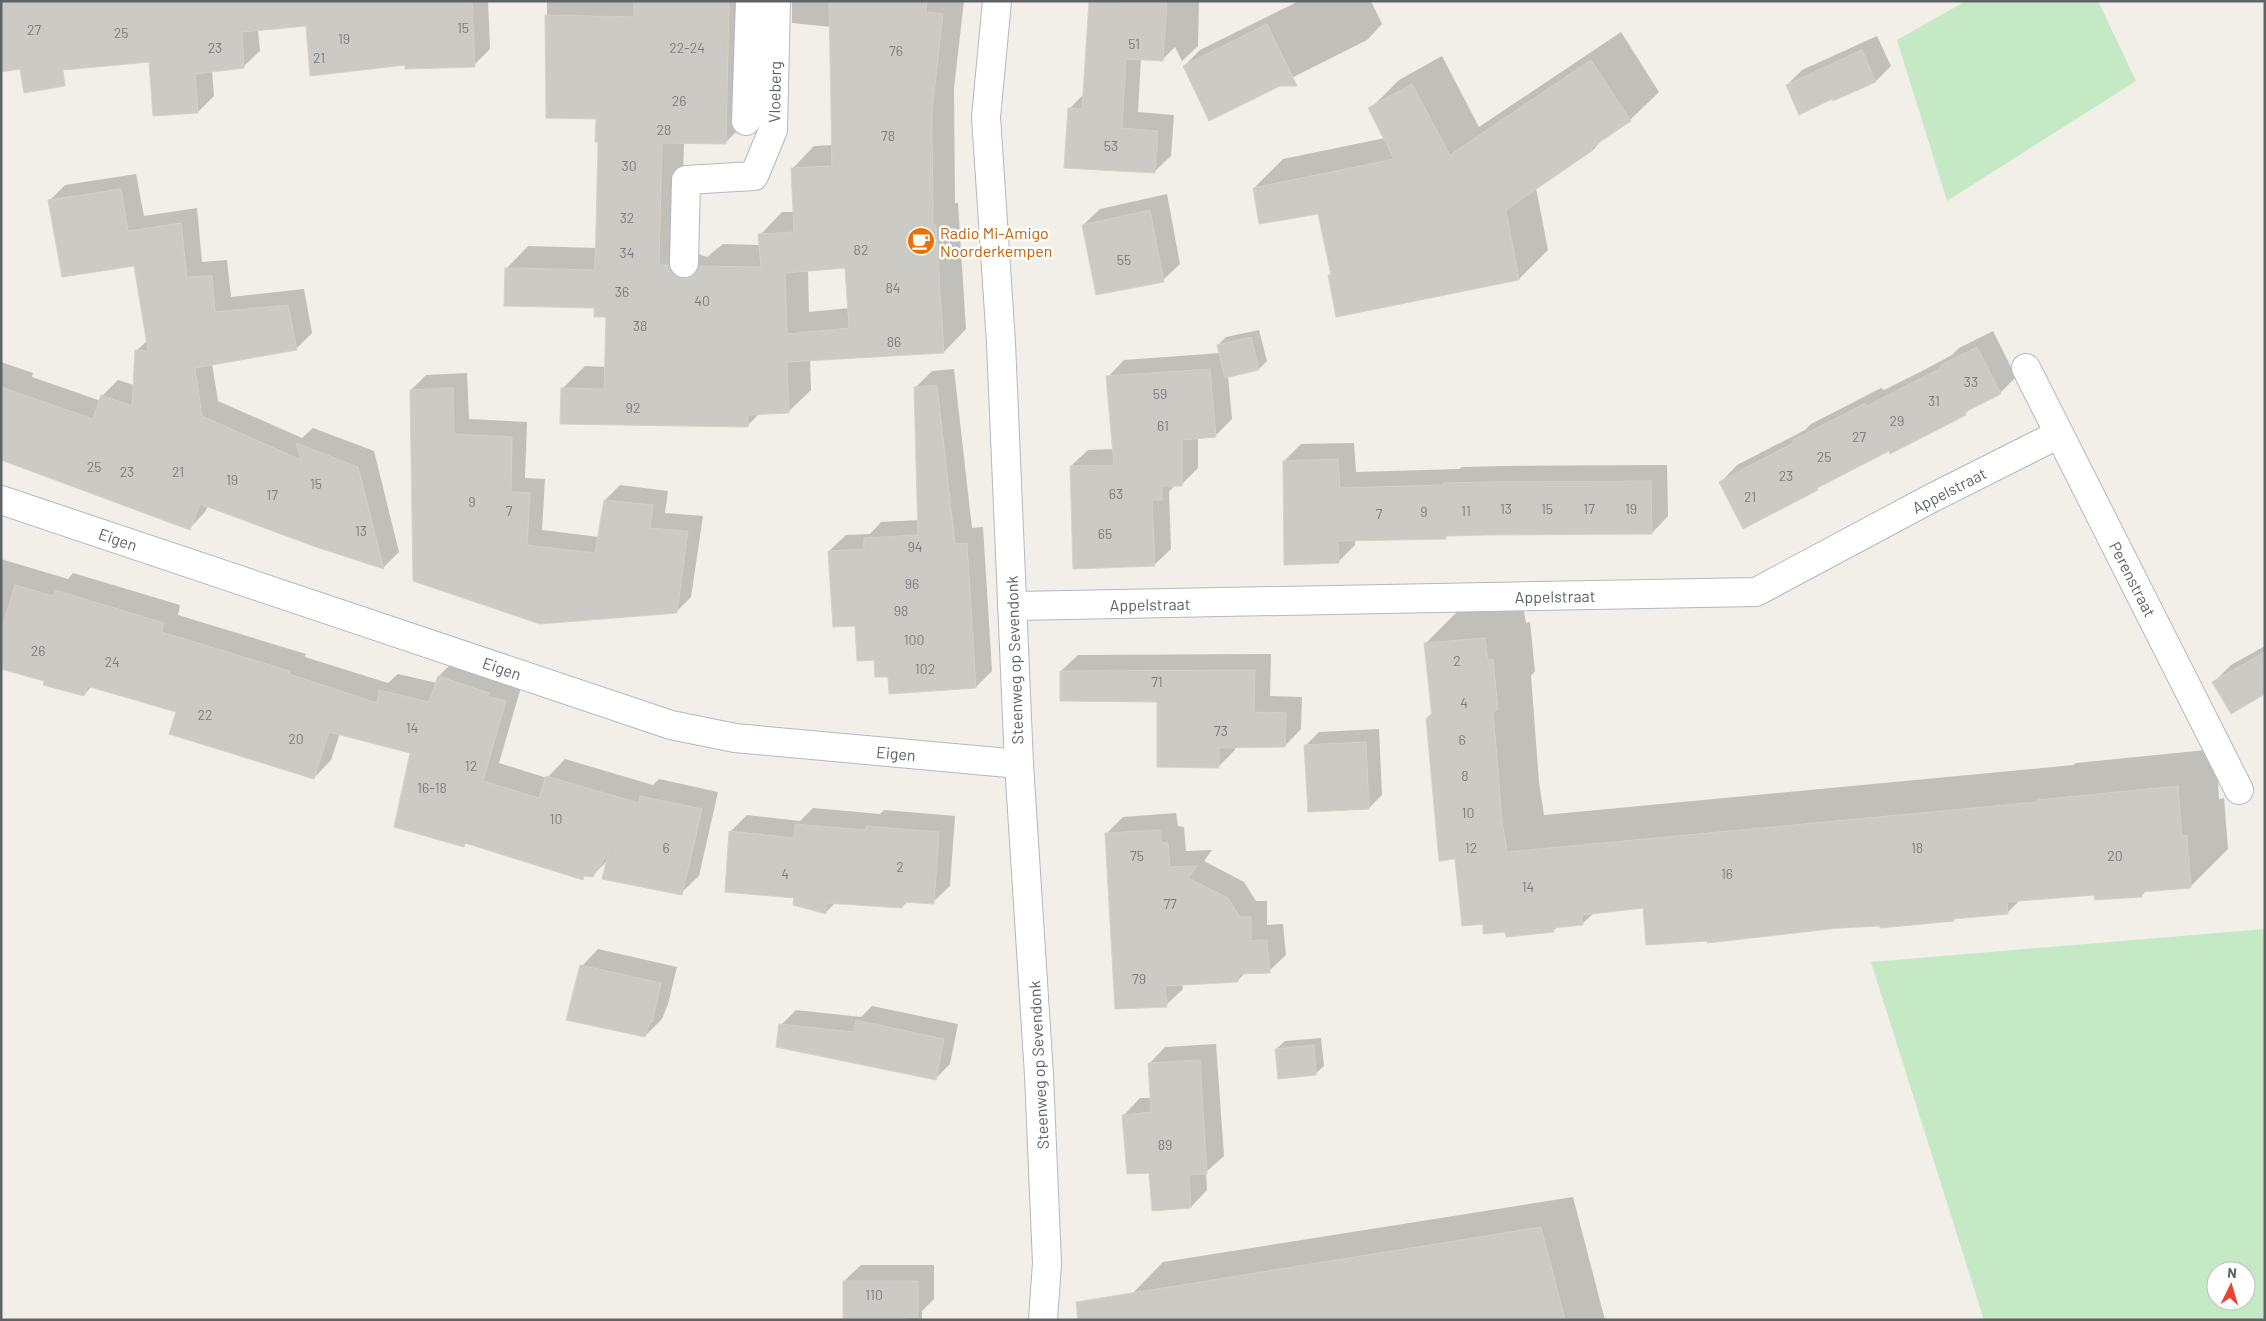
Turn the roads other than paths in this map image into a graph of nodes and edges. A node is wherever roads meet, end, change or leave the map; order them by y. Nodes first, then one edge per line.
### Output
1 (750, 1) edge
2 (776, 1) edge
3 (997, 1) edge
4 (746, 121) dead end
5 (684, 263) dead end
6 (2026, 368) dead end
7 (2059, 434) junction
8 (1, 500) edge
9 (1012, 606) junction
10 (1019, 764) junction
11 (2239, 790) dead end
12 (1043, 1320) edge

1 - 4 street, Vloeberg
2 - 5 street, Vloeberg
3 - 9 street, Steenweg op Sevendonk
6 - 7 street, Perenstraat
7 - 9 street, Appelstraat
7 - 11 street, Perenstraat
8 - 10 street, Eigen
9 - 10 street, Steenweg op Sevendonk
10 - 12 street, Steenweg op Sevendonk

